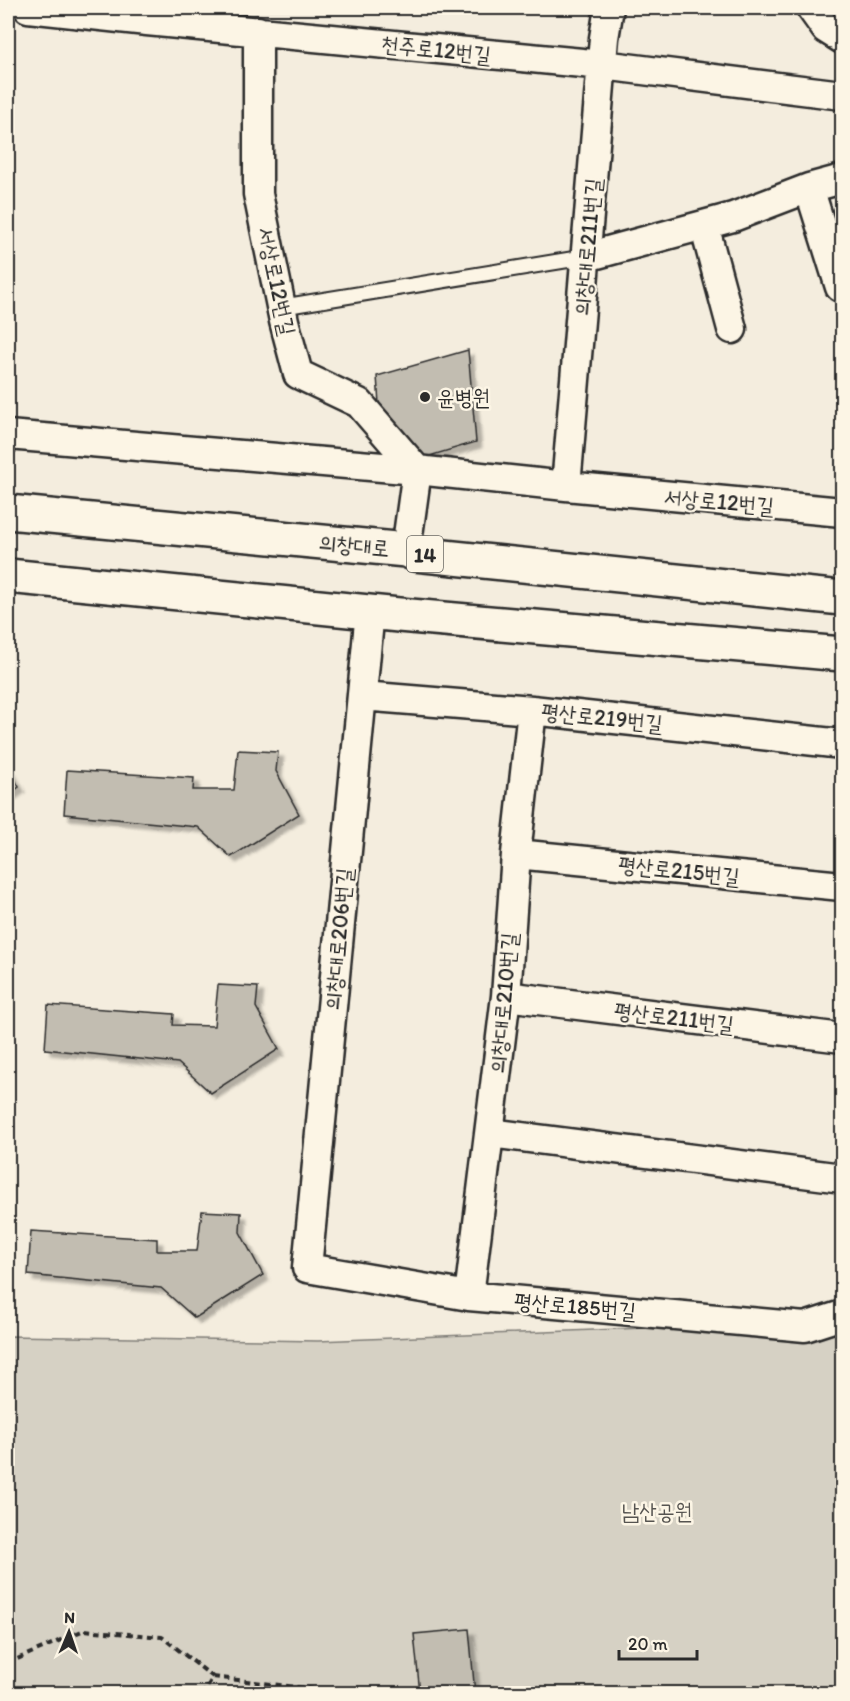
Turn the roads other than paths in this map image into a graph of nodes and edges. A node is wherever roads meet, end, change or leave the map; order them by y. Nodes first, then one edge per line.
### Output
1 (28, 8) edge
2 (609, 8) edge
3 (811, 8) edge
4 (146, 14) edge
5 (258, 32) junction
6 (843, 39) edge
7 (603, 65) junction
8 (843, 95) edge
9 (843, 179) edge
10 (809, 188) junction
11 (704, 225) junction
12 (586, 257) junction
13 (840, 287) dead end
14 (282, 307) junction
15 (732, 329) dead end
16 (8, 435) edge
17 (417, 470) junction
18 (566, 486) junction
19 (8, 512) edge
20 (843, 513) edge
21 (406, 550) junction
22 (8, 576) edge
23 (843, 598) edge
24 (370, 610) junction
25 (843, 654) edge
26 (362, 696) junction
27 (532, 710) junction
28 (843, 744) edge
29 (516, 854) junction
30 (843, 886) edge
31 (506, 996) junction
32 (843, 1038) edge
33 (490, 1133) junction
34 (843, 1178) edge
35 (307, 1268) joint
36 (469, 1296) junction
37 (843, 1315) edge

1 - 4 street, 천주로12번길
2 - 7 street, 의창대로211번길
3 - 6 street
4 - 5 street, 천주로12번길
5 - 7 street, 천주로12번길
5 - 14 street, 서상로12번길
7 - 8 street, 천주로12번길
7 - 12 street, 의창대로211번길
9 - 10 street
10 - 11 street
10 - 13 street
11 - 12 street
11 - 15 street
12 - 14 lane
12 - 18 street, 의창대로211번길
14 - 17 street, 서상로12번길
16 - 17 street, 서상로12번길
17 - 18 street, 서상로12번길
17 - 21 street
18 - 20 street, 서상로12번길
19 - 21 main road, 의창대로 / 14
21 - 23 main road, 의창대로 / 14
22 - 24 main road
24 - 25 main road
24 - 26 street, 의창대로206번길
26 - 27 street, 평산로219번길
26 - 35 street, 의창대로206번길
27 - 28 street, 평산로219번길
27 - 29 street, 의창대로210번길
29 - 30 street, 평산로215번길
29 - 31 street, 의창대로210번길
31 - 32 street, 평산로211번길
31 - 33 street, 의창대로210번길
33 - 34 street
33 - 36 street, 의창대로210번길
35 - 36 street, 평산로185번길
36 - 37 street, 평산로185번길

